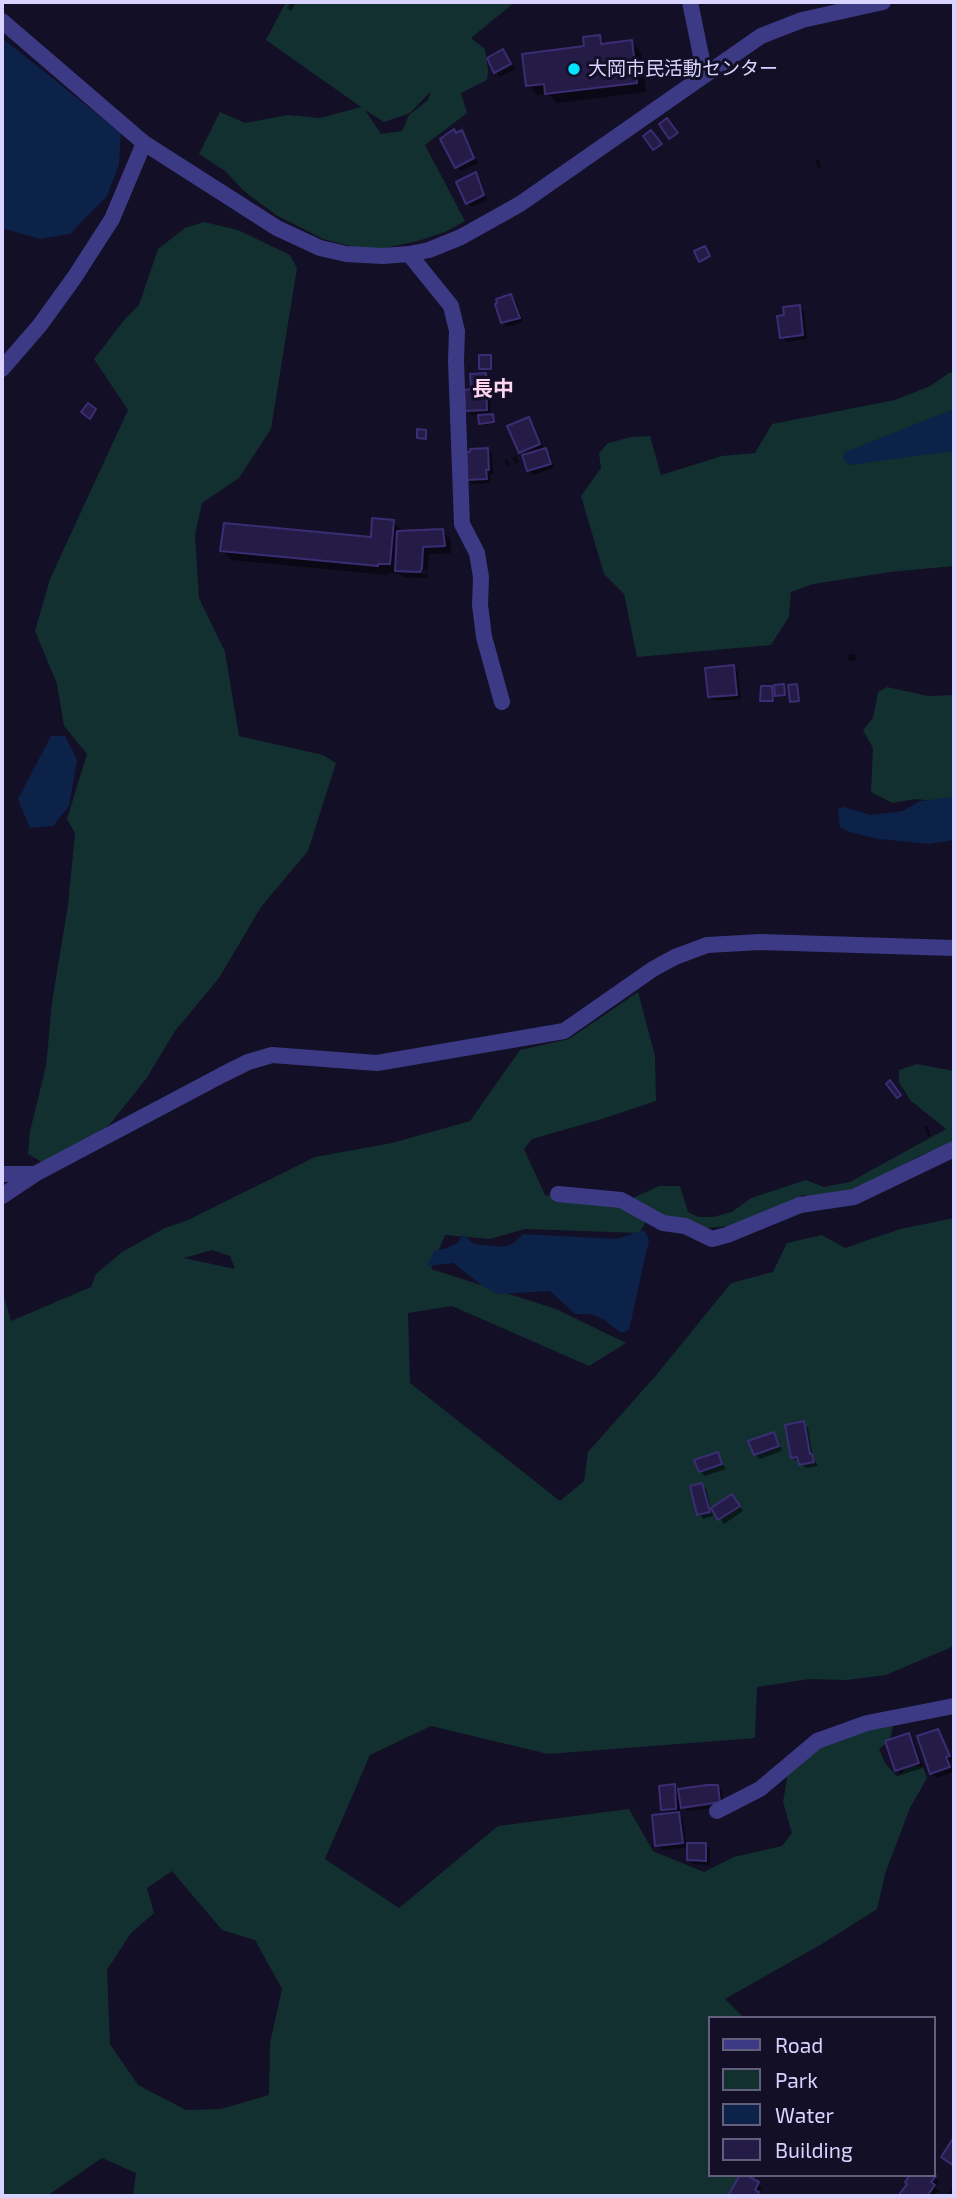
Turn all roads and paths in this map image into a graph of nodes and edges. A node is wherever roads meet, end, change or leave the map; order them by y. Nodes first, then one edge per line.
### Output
1 (690, 2) edge
2 (883, 2) edge
3 (2, 21) edge
4 (705, 75) junction
5 (144, 144) junction
6 (409, 254) junction
7 (2, 369) edge
8 (502, 702) dead end
9 (954, 948) edge
10 (954, 1149) edge
11 (2, 1174) edge
12 (35, 1174) junction
13 (558, 1194) dead end
14 (2, 1196) edge
15 (954, 1706) edge
16 (717, 1811) dead end

1 - 4 street
2 - 4 street
3 - 5 street
4 - 6 street
5 - 6 street
5 - 7 street
6 - 8 street
9 - 12 street
10 - 13 street
11 - 12 street
12 - 14 street
15 - 16 street

